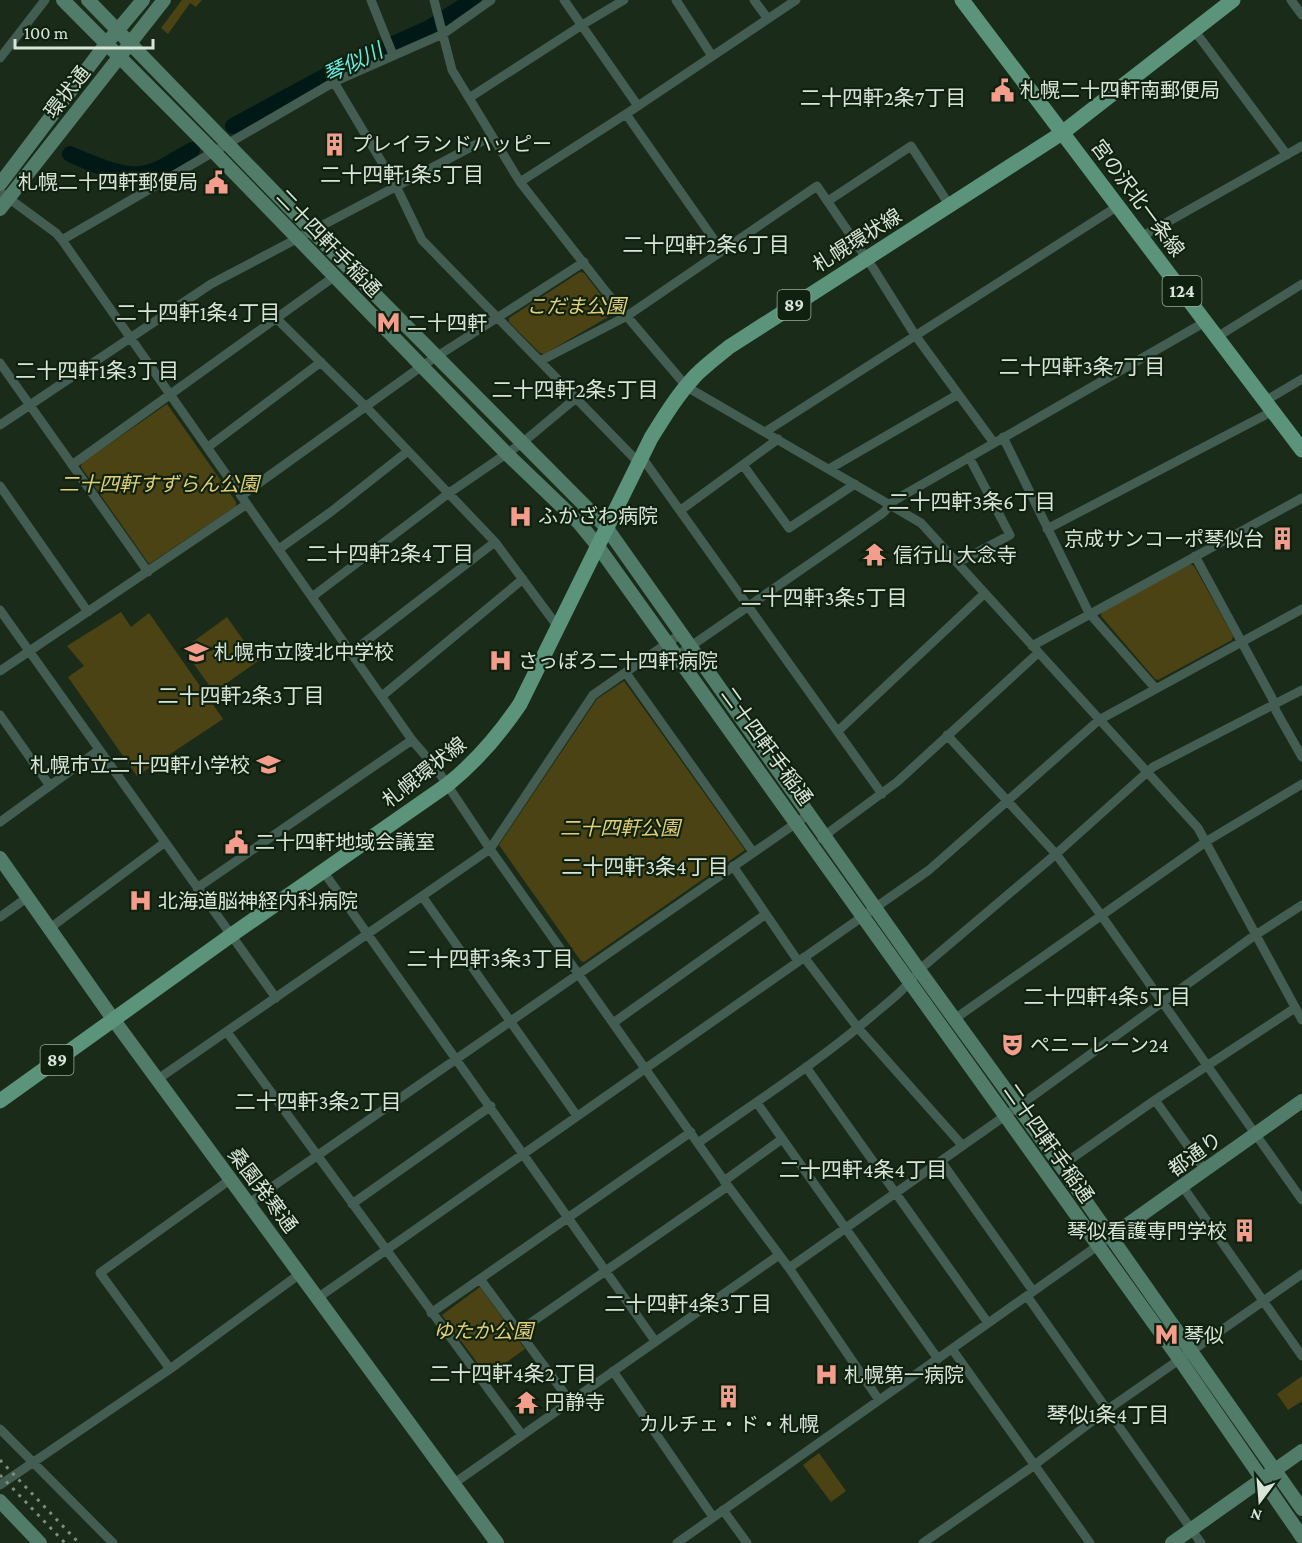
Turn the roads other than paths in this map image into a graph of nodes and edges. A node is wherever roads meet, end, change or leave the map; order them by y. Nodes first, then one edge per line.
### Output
1 (45, 0) edge
2 (63, 0) edge
3 (88, 0) edge
4 (142, 0) edge
5 (164, 0) edge
6 (371, 0) edge
7 (434, 0) edge
8 (492, 0) edge
9 (564, 0) edge
10 (624, 0) edge
11 (676, 0) edge
12 (754, 0) edge
13 (796, 0) edge
14 (962, 0) edge
15 (1291, 0) edge
16 (1223, 3) edge
17 (1302, 15) edge
18 (768, 19) junction
19 (582, 25) junction
20 (117, 30) junction
21 (1194, 30) junction
22 (443, 31) junction
23 (106, 44) junction
24 (129, 44) junction
25 (392, 53) junction
26 (712, 56) junction
27 (119, 57) junction
28 (0, 58) edge
29 (334, 82) junction
30 (469, 98) junction
31 (638, 106) junction
32 (626, 114) junction
33 (1062, 133) junction
34 (492, 136) junction
35 (227, 143) junction
36 (1302, 146) edge
37 (213, 151) junction
38 (1287, 155) junction
39 (520, 182) junction
40 (0, 184) edge
41 (396, 186) junction
42 (3, 200) edge
43 (828, 201) junction
44 (950, 206) junction
45 (1118, 206) junction
46 (313, 232) junction
47 (1141, 237) junction
48 (297, 239) junction
49 (62, 240) junction
50 (722, 251) junction
51 (866, 258) junction
52 (584, 262) junction
53 (335, 276) junction
54 (1302, 284) edge
55 (627, 316) junction
56 (497, 317) junction
57 (276, 318) junction
58 (1205, 322) junction
59 (915, 335) junction
60 (1216, 337) junction
61 (130, 339) junction
62 (436, 356) junction
63 (540, 361) junction
64 (321, 362) junction
65 (0, 363) edge
66 (422, 366) junction
67 (1302, 379) edge
68 (687, 387) junction
69 (171, 395) junction
70 (957, 395) junction
71 (576, 398) junction
72 (30, 405) junction
73 (365, 406) junction
74 (1269, 406) junction
75 (0, 425) edge
76 (765, 432) junction
77 (1003, 437) junction
78 (778, 439) junction
79 (522, 443) junction
80 (994, 443) junction
81 (1301, 445) edge
82 (208, 447) junction
83 (408, 451) junction
84 (506, 453) junction
85 (969, 457) junction
86 (640, 459) junction
87 (72, 465) junction
88 (743, 465) junction
89 (828, 469) junction
90 (855, 484) junction
91 (0, 486) edge
92 (449, 493) junction
93 (1302, 498) edge
94 (244, 500) junction
95 (890, 505) junction
96 (681, 510) junction
97 (606, 527) junction
98 (1047, 529) junction
99 (495, 542) junction
100 (597, 545) junction
101 (279, 549) junction
102 (1195, 556) junction
103 (957, 563) junction
104 (148, 572) junction
105 (523, 579) junction
106 (985, 593) junction
107 (312, 597) junction
108 (749, 605) junction
109 (1302, 609) edge
110 (0, 610) edge
111 (88, 612) junction
112 (1089, 613) junction
113 (558, 627) junction
114 (682, 633) junction
115 (669, 642) junction
116 (1242, 642) junction
117 (690, 646) junction
118 (1035, 649) junction
119 (29, 651) junction
120 (352, 652) junction
121 (678, 655) junction
122 (0, 671) edge
123 (626, 673) junction
124 (1156, 689) junction
125 (1302, 690) edge
126 (382, 696) junction
127 (1274, 705) junction
128 (0, 715) edge
129 (1099, 720) junction
130 (838, 731) junction
131 (947, 735) junction
132 (412, 740) junction
133 (99, 750) junction
134 (1302, 757) edge
135 (1147, 773) junction
136 (1302, 784) edge
137 (447, 785) junction
138 (50, 786) junction
139 (882, 794) junction
140 (1008, 800) junction
141 (809, 814) junction
142 (0, 822) edge
143 (797, 822) junction
144 (1207, 841) junction
145 (819, 842) junction
146 (164, 843) junction
147 (490, 849) junction
148 (753, 852) junction
149 (1056, 854) junction
150 (0, 858) edge
151 (733, 866) junction
152 (323, 871) junction
153 (197, 888) junction
154 (422, 896) junction
155 (28, 897) junction
156 (1302, 905) edge
157 (875, 906) junction
158 (766, 914) junction
159 (862, 915) junction
160 (1101, 915) junction
161 (0, 917) edge
162 (50, 928) junction
163 (368, 934) junction
164 (1256, 935) junction
165 (230, 936) junction
166 (801, 959) junction
167 (919, 970) junction
168 (579, 974) junction
169 (911, 983) junction
170 (276, 998) junction
171 (1162, 1002) junction
172 (1295, 1008) junction
173 (956, 1018) junction
174 (113, 1019) junction
175 (1302, 1020) edge
176 (511, 1021) junction
177 (613, 1023) junction
178 (858, 1028) junction
179 (227, 1032) junction
180 (456, 1058) junction
181 (1208, 1065) junction
182 (806, 1067) junction
183 (645, 1068) junction
184 (159, 1079) junction
185 (1155, 1100) junction
186 (0, 1101) edge
187 (1302, 1101) edge
188 (757, 1103) junction
189 (491, 1106) junction
190 (1019, 1107) junction
191 (1005, 1115) junction
192 (578, 1116) junction
193 (691, 1132) junction
194 (1256, 1134) junction
195 (782, 1139) junction
196 (698, 1143) junction
197 (962, 1145) junction
198 (524, 1153) junction
199 (317, 1155) junction
200 (941, 1161) junction
201 (1061, 1166) junction
202 (1205, 1170) junction
203 (231, 1179) junction
204 (726, 1183) junction
205 (1183, 1187) junction
206 (895, 1193) junction
207 (1301, 1195) edge
208 (249, 1203) junction
209 (352, 1204) junction
210 (569, 1217) junction
211 (846, 1229) junction
212 (1104, 1241) junction
213 (386, 1250) junction
214 (779, 1255) junction
215 (789, 1268) junction
216 (606, 1270) junction
217 (301, 1274) junction
218 (1302, 1274) edge
219 (480, 1279) junction
220 (1030, 1293) junction
221 (319, 1298) junction
222 (1264, 1301) junction
223 (431, 1313) junction
224 (988, 1323) junction
225 (519, 1331) junction
226 (656, 1341) junction
227 (952, 1349) junction
228 (1186, 1356) junction
229 (1302, 1356) edge
230 (938, 1359) junction
231 (170, 1369) junction
232 (613, 1371) junction
233 (879, 1400) junction
234 (570, 1401) junction
235 (1107, 1410) junction
236 (0, 1429) edge
237 (522, 1435) junction
238 (1302, 1451) edge
239 (32, 1462) junction
240 (1034, 1464) junction
241 (1269, 1474) junction
242 (453, 1484) junction
243 (0, 1485) edge
244 (0, 1501) edge
245 (1302, 1509) edge
246 (723, 1510) junction
247 (713, 1517) junction
248 (1192, 1529) junction
249 (1302, 1537) edge
250 (40, 1543) edge
251 (113, 1543) edge
252 (497, 1543) edge
253 (677, 1543) edge
254 (747, 1543) edge
255 (923, 1543) edge
256 (1090, 1543) edge
257 (1172, 1543) edge
258 (1201, 1543) edge

1 - 28 street
2 - 23 street, 二十四軒手稲通
3 - 20 street, 二十四軒手稲通
4 - 20 street, 環状通
5 - 24 street, 環状通
6 - 25 street
7 - 22 street
8 - 22 street
9 - 19 street
10 - 19 street
11 - 26 street
12 - 18 street
13 - 18 street
14 - 33 main road, 宮の沢北一条線 / 124
15 - 17 street
16 - 21 main road, 札幌環状線 / 89
18 - 26 street
19 - 30 street
19 - 31 street
20 - 23 street, 環状通
20 - 24 street, 二十四軒手稲通
21 - 33 main road, 札幌環状線 / 89
21 - 38 street
22 - 25 street
22 - 30 street
23 - 27 street, 二十四軒手稲通
23 - 40 street, 環状通
24 - 27 street, 環状通
24 - 35 street, 二十四軒手稲通
25 - 29 street
26 - 31 street
27 - 37 street, 二十四軒手稲通
27 - 42 street, 環状通
29 - 35 street
29 - 41 street
30 - 34 street
31 - 32 street
32 - 39 street
32 - 50 street
33 - 44 main road, 札幌環状線 / 89
33 - 45 main road, 宮の沢北一条線 / 124
34 - 39 street
34 - 41 street
35 - 37 street
35 - 46 street, 二十四軒手稲通
36 - 38 street
37 - 48 street, 二十四軒手稲通
37 - 49 street
38 - 47 street
39 - 52 street
41 - 46 street
41 - 56 street
42 - 49 street
43 - 44 street
43 - 50 street
43 - 51 street
44 - 51 main road, 札幌環状線 / 89
45 - 47 main road, 宮の沢北一条線 / 124
45 - 59 street
46 - 48 street
46 - 62 street, 二十四軒手稲通
47 - 58 main road, 宮の沢北一条線 / 124
48 - 53 street, 二十四軒手稲通
48 - 61 street
49 - 61 street
50 - 55 street
51 - 59 street
51 - 68 main road, 札幌環状線 / 89
52 - 55 street
52 - 56 street
53 - 57 street
53 - 66 street, 二十四軒手稲通
54 - 60 street
55 - 63 street
55 - 68 street
56 - 62 street
56 - 63 street
57 - 64 street
57 - 69 street
58 - 60 main road, 宮の沢北一条線 / 124
58 - 77 street
59 - 70 street
59 - 76 street
60 - 74 main road, 宮の沢北一条線 / 124
61 - 69 street
61 - 72 street
62 - 66 street
62 - 79 street, 二十四軒手稲通
63 - 71 street
64 - 73 street
64 - 82 street
65 - 72 street
66 - 73 street
66 - 84 street, 二十四軒手稲通
67 - 74 street
68 - 76 street
68 - 86 main road, 札幌環状線 / 89
69 - 82 street
69 - 87 street
70 - 80 street
70 - 89 street
71 - 79 street
71 - 86 street
72 - 75 street
72 - 87 street
73 - 83 street
73 - 94 street
74 - 81 main road, 宮の沢北一条線 / 124
74 - 98 street
76 - 78 street
77 - 80 street
77 - 98 street
78 - 88 street
78 - 89 street
79 - 84 street
79 - 97 street, 二十四軒手稲通
80 - 85 street
82 - 94 street
83 - 92 street
83 - 101 street
84 - 92 street
84 - 100 street, 二十四軒手稲通
85 - 95 street
85 - 103 street
86 - 96 street
86 - 97 main road, 札幌環状線 / 89
87 - 104 street
88 - 90 street
88 - 96 street
89 - 90 street
90 - 95 street
91 - 111 street
92 - 99 street
92 - 107 street
93 - 102 street
94 - 101 street
94 - 104 street
95 - 103 street
95 - 108 street
96 - 108 street
97 - 100 main road, 札幌環状線 / 89
97 - 114 street, 二十四軒手稲通
98 - 112 street
99 - 105 street
99 - 120 street
100 - 113 main road, 札幌環状線 / 89
100 - 115 street, 二十四軒手稲通
101 - 107 street
102 - 112 street
102 - 116 street
103 - 106 street
104 - 111 street
105 - 113 street
105 - 126 street
106 - 118 street
106 - 130 street
107 - 120 street
108 - 117 street
108 - 130 street
109 - 116 street
110 - 119 street
111 - 119 street
112 - 118 street
112 - 124 street
113 - 137 main road, 札幌環状線 / 89
114 - 115 street
114 - 117 street, 二十四軒手稲通
115 - 121 street, 二十四軒手稲通
115 - 123 street
116 - 124 street
116 - 127 street
117 - 121 street
117 - 141 street, 二十四軒手稲通
118 - 129 street
118 - 131 street
119 - 122 street
119 - 133 street
120 - 126 street
121 - 143 street, 二十四軒手稲通
123 - 147 street
123 - 148 street
124 - 129 street
125 - 127 street
126 - 132 street
127 - 134 street
127 - 135 street
128 - 138 street
129 - 135 street
129 - 140 street
130 - 139 street
131 - 139 street
131 - 140 street
132 - 137 street
132 - 153 street
133 - 138 street
133 - 146 street
135 - 144 street
135 - 149 street
136 - 144 street
137 - 147 street
137 - 152 main road, 札幌環状線 / 89
138 - 142 street
139 - 145 street
140 - 149 street
140 - 157 street
141 - 143 street
141 - 145 street, 二十四軒手稲通
143 - 145 street, 二十四軒手稲通
143 - 148 street
144 - 160 street
144 - 164 street
145 - 157 street, 二十四軒手稲通
145 - 159 street, 二十四軒手稲通
146 - 153 street
146 - 162 street
147 - 154 street
147 - 168 street
148 - 151 street
149 - 160 street
149 - 167 street
150 - 155 street, 桑園発寒通
151 - 158 street
151 - 168 street
152 - 163 street
152 - 165 main road, 札幌環状線 / 89
153 - 165 street
154 - 163 street
154 - 176 street
155 - 161 street
155 - 162 street, 桑園発寒通
156 - 164 street
157 - 159 street
157 - 167 street, 二十四軒手稲通
158 - 166 street
158 - 177 street
159 - 166 street
159 - 169 street, 二十四軒手稲通
160 - 171 street
160 - 173 street
162 - 174 street, 桑園発寒通
163 - 170 street
163 - 180 street
164 - 171 street
164 - 172 street
165 - 170 street
165 - 174 main road, 札幌環状線 / 89
166 - 178 street
166 - 183 street
167 - 169 street
167 - 173 street, 二十四軒手稲通
168 - 176 street
168 - 177 street
169 - 178 street
169 - 191 street, 二十四軒手稲通
170 - 179 street
171 - 181 street
171 - 190 street
172 - 175 street
172 - 181 street
173 - 190 street, 二十四軒手稲通
174 - 184 street, 桑園発寒通
174 - 186 main road, 札幌環状線 / 89
176 - 180 street
176 - 192 street
177 - 183 street
178 - 182 street
178 - 197 street
179 - 184 street
179 - 199 street
180 - 189 street
180 - 199 street
181 - 185 street
181 - 194 street
182 - 188 street
182 - 206 street
183 - 192 street
183 - 193 street
184 - 203 street, 桑園発寒通
185 - 201 street
185 - 202 street
187 - 194 street, 都通り
188 - 195 street
188 - 196 street
189 - 198 street
189 - 209 street
190 - 191 street
190 - 201 street, 二十四軒手稲通
191 - 197 street
191 - 212 street, 二十四軒手稲通
192 - 198 street
193 - 196 street
193 - 210 street
194 - 202 street, 都通り
194 - 207 street
195 - 204 street
195 - 211 street
196 - 204 street
197 - 200 street
198 - 210 street
198 - 213 street
199 - 208 street
199 - 209 street
200 - 206 street
200 - 220 street
201 - 212 street, 二十四軒手稲通
202 - 205 street, 都通り
203 - 208 street, 桑園発寒通
203 - 231 street
204 - 214 street
204 - 216 street
205 - 212 street, 都通り
205 - 222 street
206 - 211 street
206 - 224 street
208 - 217 street, 桑園発寒通
209 - 213 street
210 - 216 street
210 - 219 street
211 - 215 street
211 - 230 street
212 - 220 street
212 - 228 street, 二十四軒手稲通
213 - 221 street
213 - 223 street
214 - 215 street
214 - 226 street
215 - 233 street
216 - 225 street
216 - 226 street
217 - 221 street, 桑園発寒通
217 - 231 street
218 - 222 street
219 - 223 street
219 - 225 street
220 - 224 street
220 - 235 street
221 - 242 street, 桑園発寒通
222 - 228 street
222 - 229 street
223 - 237 street
224 - 227 street
225 - 234 street
226 - 232 street
227 - 230 street
227 - 240 street
228 - 235 street
228 - 241 street, 二十四軒手稲通
230 - 233 street
231 - 239 street
232 - 234 street
232 - 247 street
233 - 246 street
234 - 237 street
235 - 240 street
235 - 248 street
236 - 239 street
237 - 242 street
238 - 241 street
239 - 243 street
239 - 251 street
240 - 255 street
240 - 256 street
241 - 245 street, 二十四軒手稲通
241 - 248 street
241 - 249 street, 二十四軒手稲通
242 - 252 street, 桑園発寒通
244 - 250 street
246 - 247 street
246 - 254 street
247 - 253 street
248 - 257 street
248 - 258 street

